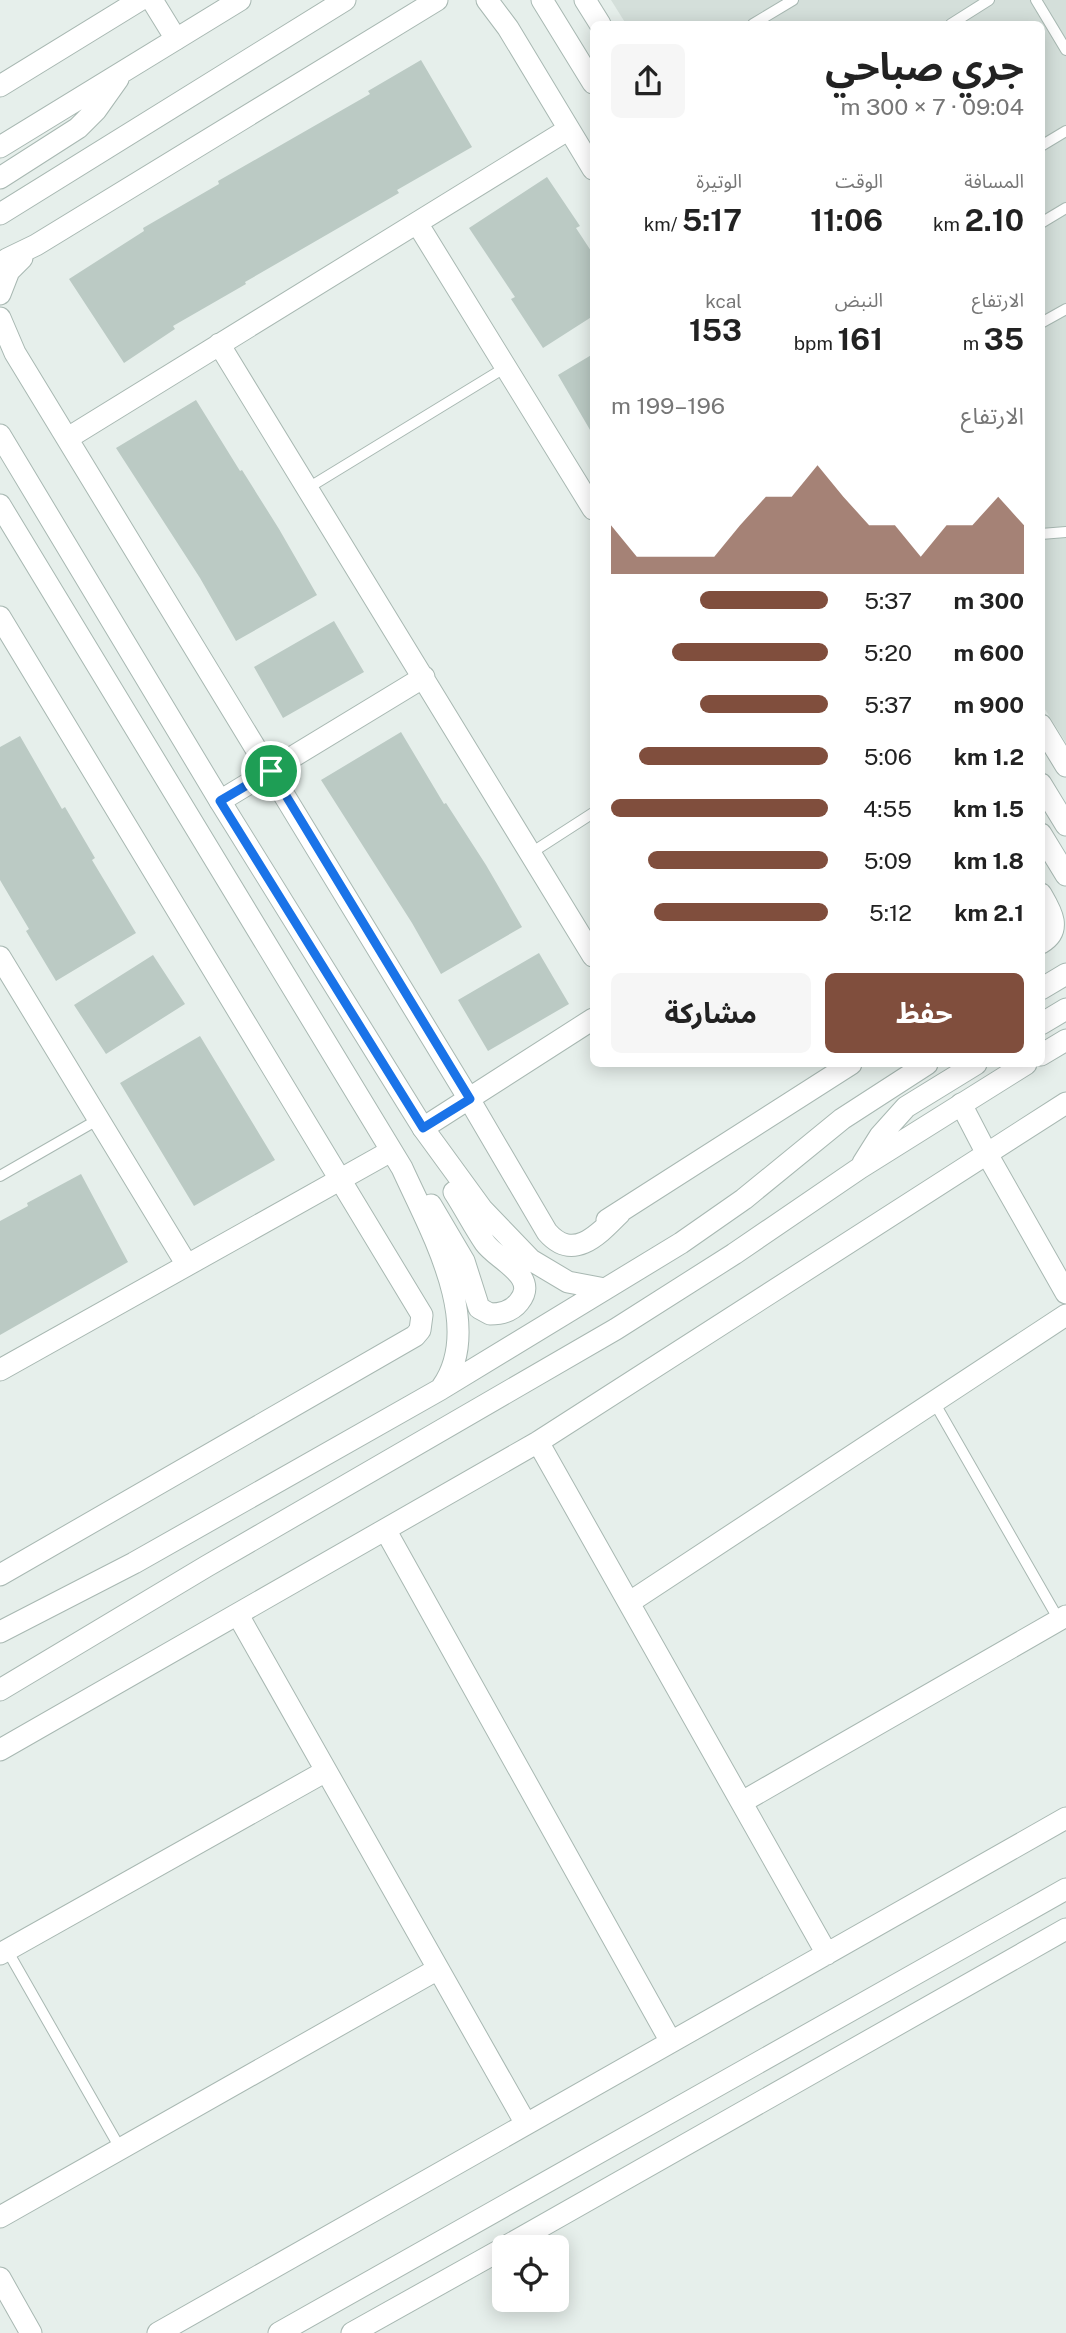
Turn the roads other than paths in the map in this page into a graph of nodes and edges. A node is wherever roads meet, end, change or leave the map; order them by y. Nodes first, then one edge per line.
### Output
1 (140, 0) edge
2 (152, 0) edge
3 (240, 0) edge
4 (345, 0) edge
5 (487, 0) edge
6 (496, 0) edge
7 (542, 0) edge
8 (585, 0) edge
9 (793, 0) edge
10 (989, 0) edge
11 (1036, 0) edge
12 (437, 1) edge
13 (598, 21) edge
14 (758, 21) edge
15 (956, 21) edge
16 (508, 28) junction
17 (176, 39) junction
18 (1066, 50) edge
19 (124, 71) junction
20 (590, 78) edge
21 (0, 86) edge
22 (569, 129) junction
23 (1066, 131) edge
24 (1045, 144) edge
25 (0, 147) edge
26 (590, 164) edge
27 (0, 178) edge
28 (20, 202) junction
29 (1066, 208) edge
30 (0, 214) edge
31 (1045, 221) edge
32 (417, 223) junction
33 (0, 225) edge
34 (36, 245) junction
35 (0, 265) edge
36 (0, 294) edge
37 (1066, 309) edge
38 (0, 317) edge
39 (1045, 319) edge
40 (0, 337) edge
41 (219, 344) junction
42 (15, 353) junction
43 (506, 367) junction
44 (0, 436) edge
45 (68, 438) junction
46 (308, 488) junction
47 (590, 504) edge
48 (0, 505) edge
49 (1066, 532) edge
50 (1045, 534) edge
51 (0, 617) edge
52 (424, 677) junction
53 (1045, 732) edge
54 (1066, 766) edge
55 (271, 771) junction
56 (1045, 791) edge
57 (220, 801) junction
58 (590, 815) edge
59 (1066, 825) edge
60 (1045, 841) edge
61 (531, 853) junction
62 (1066, 875) edge
63 (1045, 901) edge
64 (1045, 940) edge
65 (590, 951) edge
66 (0, 957) edge
67 (1066, 1009) edge
68 (590, 1021) edge
69 (1045, 1022) edge
70 (846, 1067) edge
71 (922, 1067) edge
72 (971, 1067) edge
73 (1021, 1067) edge
74 (470, 1099) junction
75 (1066, 1102) edge
76 (961, 1104) junction
77 (99, 1119) junction
78 (423, 1128) junction
79 (986, 1154) junction
80 (396, 1160) junction
81 (860, 1168) junction
82 (0, 1176) edge
83 (341, 1178) junction
84 (187, 1265) junction
85 (606, 1289) junction
86 (1066, 1293) edge
87 (1066, 1315) edge
88 (0, 1370) edge
89 (440, 1389) junction
90 (934, 1402) junction
91 (538, 1442) junction
92 (386, 1531) junction
93 (0, 1575) edge
94 (630, 1602) junction
95 (237, 1615) junction
96 (1063, 1618) edge
97 (0, 1632) edge
98 (0, 1690) edge
99 (0, 1750) edge
100 (326, 1771) junction
101 (742, 1802) junction
102 (1066, 1818) edge
103 (1066, 1889) edge
104 (1066, 1929) edge
105 (4, 1952) edge
106 (827, 1954) junction
107 (438, 1969) junction
108 (671, 2042) junction
109 (526, 2124) junction
110 (120, 2148) junction
111 (0, 2217) edge
112 (526, 2235) edge
113 (492, 2254) edge
114 (0, 2278) edge
115 (32, 2333) edge
116 (158, 2333) edge
117 (279, 2333) edge
118 (352, 2333) edge

1 - 21 street
2 - 17 street
3 - 17 street
4 - 28 street
5 - 16 street
6 - 16 street
7 - 20 street
8 - 13 street
9 - 14 lane
10 - 15 lane
11 - 18 lane
12 - 34 street
16 - 22 street
17 - 19 street
19 - 25 street
19 - 27 street
22 - 26 street
22 - 32 street
23 - 24 lane
28 - 30 street
28 - 33 street
29 - 31 lane
32 - 41 street
32 - 43 street
34 - 35 street
34 - 36 street
37 - 39 lane
38 - 42 street
40 - 42 street
41 - 45 street
41 - 46 street
42 - 45 street
43 - 46 lane
43 - 47 street
44 - 57 street
45 - 55 street
46 - 52 street
48 - 80 street
49 - 50 lane
51 - 83 street
52 - 55 street
52 - 61 street
53 - 54 street
55 - 57 street
55 - 74 street
56 - 59 street
57 - 78 street
58 - 61 lane
60 - 62 street
61 - 65 street
63 - 64 street
66 - 77 street
67 - 69 street
68 - 74 street
70 - 74 street
71 - 85 street
72 - 81 street
73 - 76 street
74 - 78 street
75 - 79 street
76 - 79 street
76 - 81 street
77 - 82 lane
77 - 84 street
78 - 80 street
78 - 85 street
79 - 86 street
79 - 91 street
80 - 83 street
80 - 89 street
81 - 98 street
83 - 84 street
83 - 93 street
84 - 88 street
85 - 89 street
87 - 90 street
89 - 97 street
90 - 94 street
90 - 96 lane
91 - 92 street
91 - 94 street
92 - 95 street
92 - 108 street
94 - 101 street
95 - 99 street
95 - 100 street
96 - 101 street
100 - 105 street
100 - 107 street
101 - 106 street
102 - 106 street
103 - 117 street
104 - 112 street
105 - 110 lane
106 - 108 street
107 - 109 street
107 - 110 street
108 - 109 street
109 - 116 street
110 - 111 street
113 - 118 street
114 - 115 street

